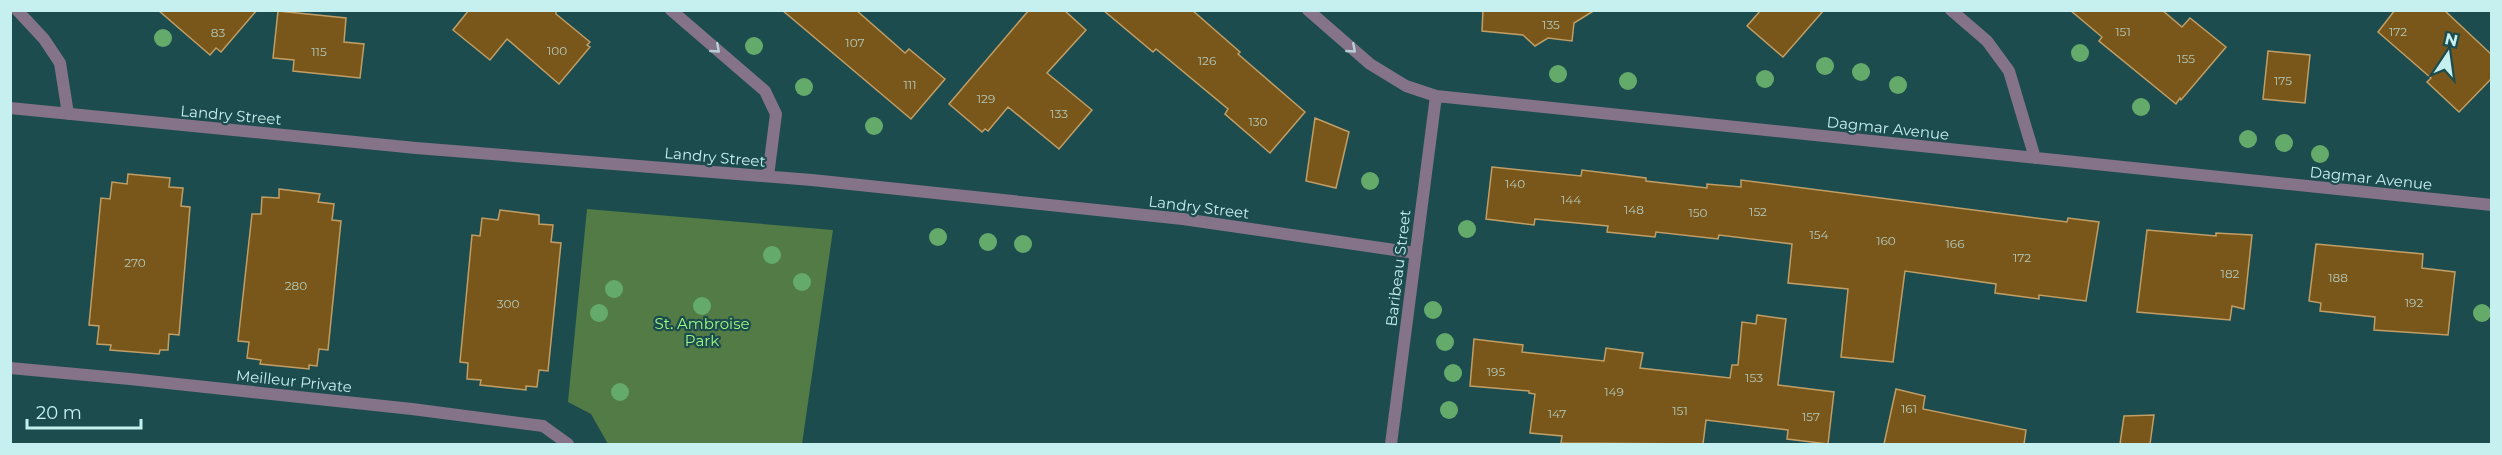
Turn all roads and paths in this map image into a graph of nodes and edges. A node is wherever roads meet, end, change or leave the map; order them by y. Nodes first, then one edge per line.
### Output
1 (17, 10) edge
2 (671, 10) edge
3 (1308, 10) edge
4 (1951, 10) edge
5 (1436, 96) junction
6 (10, 108) edge
7 (68, 114) junction
8 (2035, 158) junction
9 (768, 176) junction
10 (2492, 205) edge
11 (1415, 253) junction
12 (10, 369) edge
13 (568, 444) edge
14 (1391, 444) edge

1 - 7 street
2 -> 9 street
3 -> 5 street, Dagmar Avenue
4 - 8 street
5 - 8 street, Dagmar Avenue
5 - 11 street, Baribeau Street
6 - 7 street, Landry Street
7 - 9 street, Landry Street
8 - 10 street, Dagmar Avenue
9 - 11 street, Landry Street
11 - 14 street, Baribeau Street
12 - 13 street, Meilleur Private

